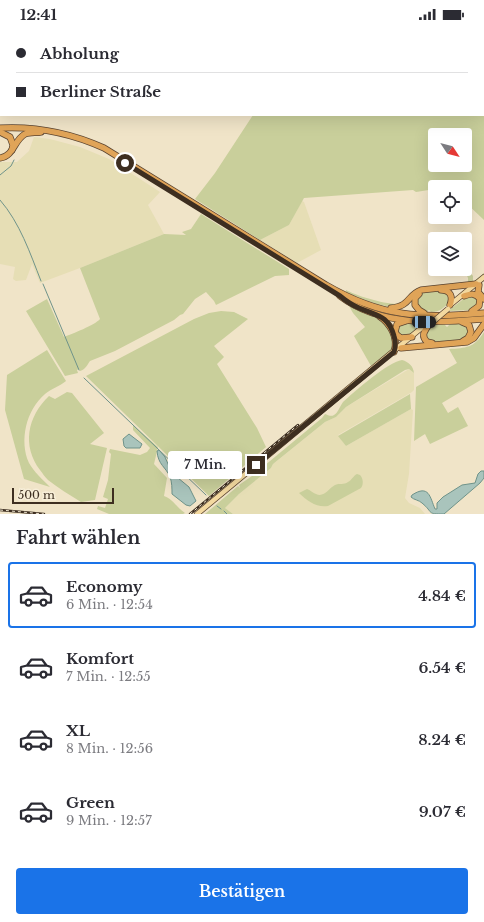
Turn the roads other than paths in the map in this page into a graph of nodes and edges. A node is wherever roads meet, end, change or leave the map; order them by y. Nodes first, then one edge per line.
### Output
1 (0, 128) edge
2 (0, 132) edge
3 (41, 132) junction
4 (11, 152) junction
5 (0, 158) edge
6 (484, 277) edge
7 (484, 281) edge
8 (477, 284) junction
9 (326, 285) junction
10 (340, 296) junction
11 (464, 296) junction
12 (484, 299) edge
13 (391, 308) junction
14 (447, 308) junction
15 (484, 310) edge
16 (472, 311) junction
17 (424, 313) junction
18 (377, 314) junction
19 (484, 314) edge
20 (484, 319) edge
21 (408, 321) junction
22 (460, 321) junction
23 (484, 324) edge
24 (426, 326) junction
25 (412, 337) junction
26 (401, 348) junction
27 (394, 352) junction
28 (303, 428) junction
29 (198, 514) edge
30 (201, 514) edge

1 - 9 highway
2 - 3 highway
2 - 4 highway
3 - 4 highway
3 - 10 highway
4 - 5 highway
6 - 8 main road
7 - 8 main road
8 - 11 main road
8 - 12 highway
8 - 13 highway
8 - 14 main road
9 - 13 highway
9 - 19 highway
10 - 18 highway
10 - 19 highway
11 - 14 main road
11 - 16 highway
13 - 17 highway
14 - 17 highway
14 - 24 main road, bridge
15 - 16 highway
16 - 17 highway
18 - 21 highway
18 - 27 highway
20 - 22 highway
21 - 22 highway
21 - 25 highway
22 - 24 highway
23 - 26 highway
24 - 25 main road
24 - 26 main road
25 - 27 main road
26 - 28 main road
27 - 28 main road
28 - 29 main road
28 - 30 main road

